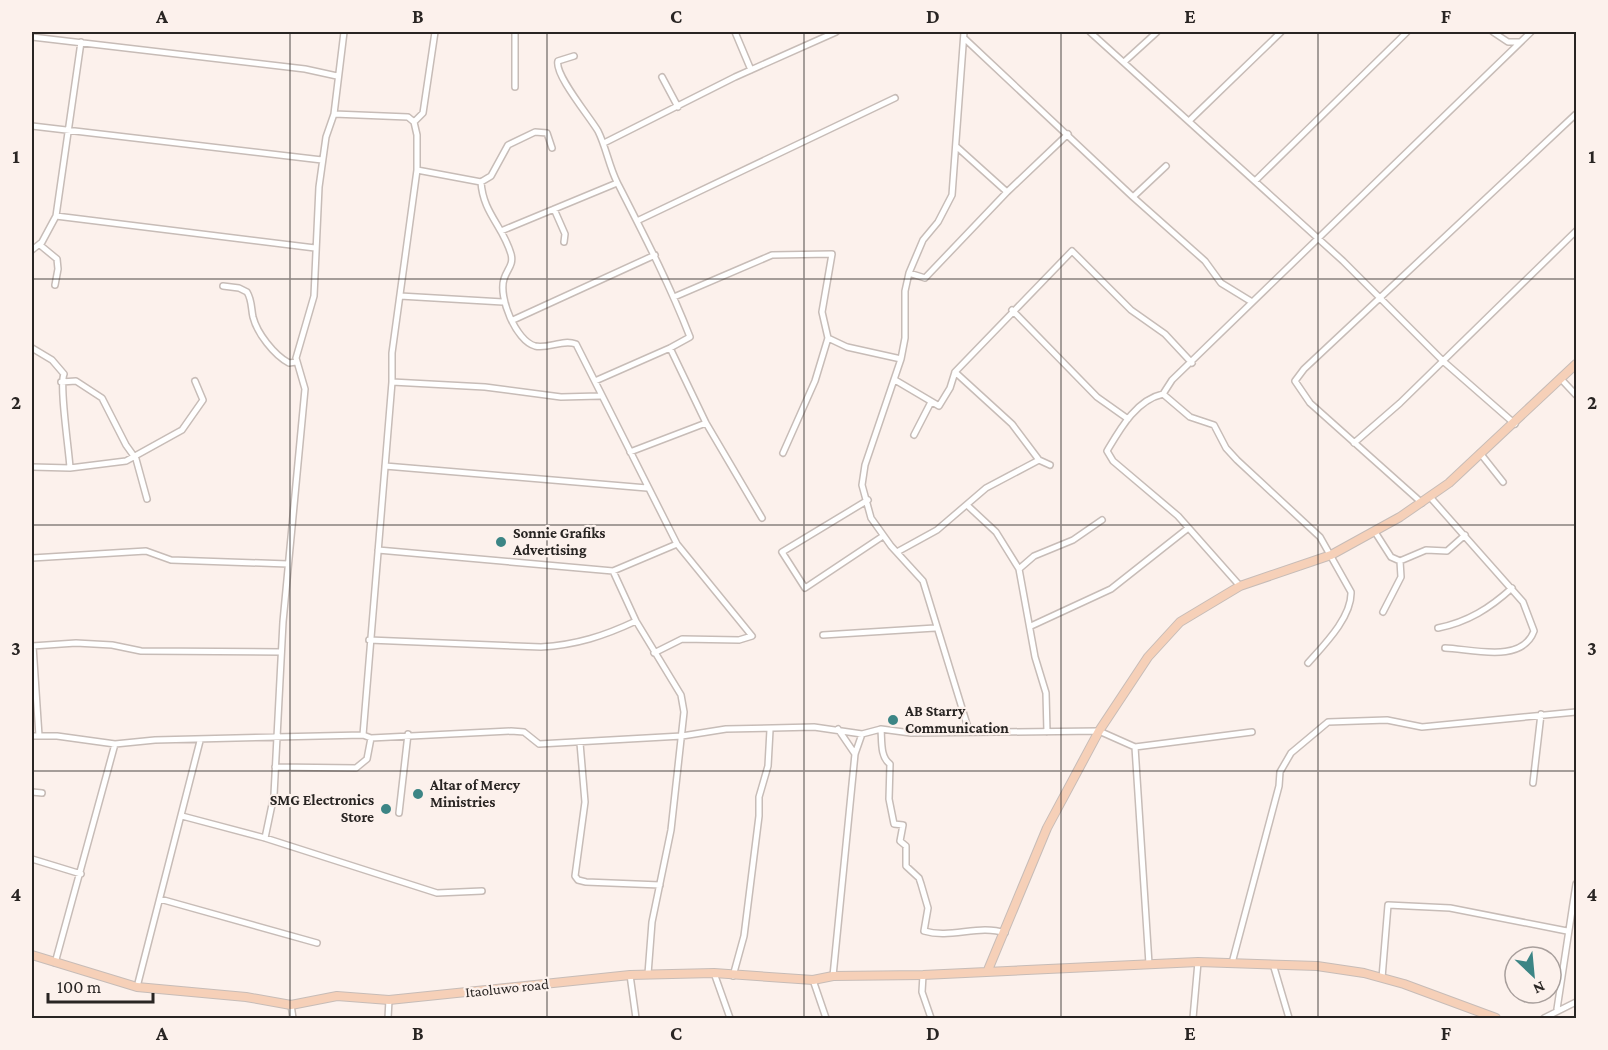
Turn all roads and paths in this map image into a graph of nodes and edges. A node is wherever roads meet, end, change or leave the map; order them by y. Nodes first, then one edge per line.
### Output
1 (344, 32) edge
2 (435, 32) edge
3 (514, 32) edge
4 (735, 32) edge
5 (836, 32) edge
6 (1090, 32) edge
7 (1157, 32) edge
8 (1281, 32) edge
9 (1407, 32) edge
10 (1493, 32) edge
11 (1531, 32) edge
12 (964, 34) edge
13 (32, 37) edge
14 (81, 42) junction
15 (1519, 42) junction
16 (574, 56) dead end
17 (1124, 62) junction
18 (751, 70) junction
19 (336, 76) junction
20 (662, 77) dead end
21 (515, 87) dead end
22 (895, 98) dead end
23 (678, 107) junction
24 (333, 114) junction
25 (1576, 114) edge
26 (1190, 120) junction
27 (414, 122) junction
28 (32, 126) edge
29 (69, 130) junction
30 (1068, 134) junction
31 (604, 143) junction
32 (957, 147) junction
33 (552, 148) dead end
34 (322, 160) junction
35 (1166, 165) dead end
36 (417, 170) junction
37 (1255, 181) junction
38 (481, 182) junction
39 (617, 183) junction
40 (1007, 192) junction
41 (1133, 197) junction
42 (554, 208) junction
43 (57, 216) junction
44 (639, 220) junction
45 (501, 231) junction
46 (1576, 231) edge
47 (1320, 239) junction
48 (564, 242) dead end
49 (40, 245) junction
50 (315, 248) junction
51 (32, 250) edge
52 (655, 255) junction
53 (909, 273) junction
54 (55, 285) dead end
55 (223, 286) dead end
56 (400, 296) junction
57 (674, 297) junction
58 (1381, 298) junction
59 (503, 302) junction
60 (1252, 302) junction
61 (1012, 310) junction
62 (513, 320) junction
63 (828, 338) junction
64 (32, 348) edge
65 (670, 348) junction
66 (901, 359) junction
67 (1443, 361) junction
68 (296, 362) junction
69 (1192, 363) junction
70 (1576, 364) edge
71 (955, 372) junction
72 (1561, 379) junction
73 (895, 380) junction
74 (195, 381) dead end
75 (595, 381) junction
76 (61, 382) junction
77 (392, 382) junction
78 (1163, 394) junction
79 (1576, 395) edge
80 (600, 396) junction
81 (931, 402) junction
82 (1128, 419) junction
83 (706, 423) junction
84 (1515, 424) junction
85 (914, 435) dead end
86 (1354, 443) junction
87 (630, 452) junction
88 (783, 453) dead end
89 (1480, 453) junction
90 (134, 456) junction
91 (1039, 460) junction
92 (1050, 465) dead end
93 (385, 466) junction
94 (32, 467) edge
95 (70, 468) junction
96 (1503, 482) dead end
97 (647, 488) junction
98 (1430, 497) junction
99 (147, 499) dead end
100 (868, 500) junction
101 (1422, 503) junction
102 (967, 505) junction
103 (762, 518) dead end
104 (1102, 520) dead end
105 (1188, 529) junction
106 (1376, 532) junction
107 (1465, 535) junction
108 (883, 536) junction
109 (677, 544) junction
110 (378, 550) junction
111 (897, 552) junction
112 (1331, 555) junction
113 (32, 558) edge
114 (1400, 561) junction
115 (288, 564) junction
116 (1018, 569) junction
117 (613, 571) junction
118 (1240, 586) junction
119 (1512, 588) junction
120 (1383, 612) dead end
121 (636, 621) junction
122 (1031, 626) junction
123 (935, 628) junction
124 (1438, 628) dead end
125 (824, 635) dead end
126 (369, 640) junction
127 (32, 646) edge
128 (1445, 648) dead end
129 (281, 652) junction
130 (654, 653) junction
131 (1308, 663) dead end
132 (1576, 712) edge
133 (1541, 714) junction
134 (838, 729) junction
135 (881, 729) junction
136 (770, 730) junction
137 (969, 731) junction
138 (1100, 731) junction
139 (1047, 732) junction
140 (1252, 732) dead end
141 (408, 734) junction
142 (862, 734) junction
143 (363, 735) junction
144 (32, 736) edge
145 (39, 736) junction
146 (682, 736) junction
147 (370, 738) junction
148 (276, 739) junction
149 (200, 741) junction
150 (580, 743) junction
151 (115, 744) junction
152 (1135, 747) junction
153 (855, 754) junction
154 (274, 767) junction
155 (1533, 783) dead end
156 (32, 792) edge
157 (42, 793) dead end
158 (399, 813) dead end
159 (182, 816) junction
160 (265, 838) junction
161 (32, 859) edge
162 (81, 874) junction
163 (1576, 884) edge
164 (660, 885) junction
165 (482, 891) dead end
166 (160, 899) junction
167 (1567, 931) junction
168 (1005, 933) junction
169 (317, 943) dead end
170 (32, 956) edge
171 (1198, 962) junction
172 (55, 963) junction
173 (1232, 963) junction
174 (1149, 964) junction
175 (1272, 964) junction
176 (988, 970) junction
177 (714, 973) junction
178 (648, 974) junction
179 (630, 975) junction
180 (923, 975) junction
181 (733, 976) junction
182 (833, 976) junction
183 (1382, 978) junction
184 (813, 980) junction
185 (137, 987) junction
186 (389, 1000) junction
187 (1576, 1002) edge
188 (291, 1005) junction
189 (1557, 1009) junction
190 (293, 1018) edge
191 (388, 1018) edge
192 (636, 1018) edge
193 (730, 1018) edge
194 (826, 1018) edge
195 (931, 1018) edge
196 (1193, 1018) edge
197 (1289, 1018) edge
198 (1496, 1018) edge
199 (1544, 1018) edge

1 - 19 street
2 - 27 street
3 - 21 street
4 - 18 street
5 - 18 street
6 - 17 street
7 - 17 street
8 - 26 street
9 - 37 street
10 - 15 street
11 - 15 street
12 - 30 street
12 - 32 street
13 - 14 street
14 - 19 street
14 - 29 street
15 - 47 street
16 - 31 street
17 - 26 street
18 - 23 street
19 - 24 street
20 - 23 street
22 - 44 street
23 - 31 street
24 - 27 street
24 - 34 street
25 - 58 street
26 - 37 street
27 - 36 street
28 - 29 street
29 - 34 street
29 - 43 street
30 - 40 street
30 - 41 street
31 - 39 street
32 - 40 street
32 - 53 street
33 - 38 street
34 - 50 street
35 - 41 street
36 - 38 street
36 - 56 street
37 - 47 street
38 - 45 street
39 - 42 street
39 - 44 street
40 - 53 street
41 - 60 street
42 - 45 street
42 - 48 street
43 - 49 street
43 - 50 street
44 - 52 street
45 - 59 street
46 - 67 street
47 - 58 street
47 - 60 street
49 - 51 street
49 - 54 street
50 - 68 street
52 - 57 street
52 - 62 street
53 - 66 street
55 - 68 street
56 - 59 street
56 - 77 street
57 - 63 street
57 - 65 street
58 - 67 street
58 - 86 street
59 - 62 street
60 - 69 street
61 - 69 street
61 - 71 street
61 - 82 street
62 - 75 street
63 - 66 street
63 - 88 street
64 - 76 street
65 - 75 street
65 - 83 street
66 - 73 street
67 - 84 street
67 - 86 street
68 - 115 street
69 - 78 street
70 - 72 street
71 - 81 street
71 - 91 street
72 - 79 street
72 - 84 street
73 - 81 street
73 - 100 street
74 - 90 street
75 - 80 street
76 - 90 street
76 - 95 street
77 - 80 street
77 - 93 street
78 - 82 street
78 - 112 street
80 - 87 street
81 - 85 street
82 - 105 street
83 - 87 street
83 - 103 street
84 - 89 street
86 - 101 street
87 - 97 street
89 - 96 street
89 - 98 street
90 - 95 street
90 - 99 street
91 - 92 street
91 - 102 street
93 - 97 street
93 - 110 street
94 - 95 street
97 - 109 street
98 - 101 street
98 - 107 street
100 - 108 street
100 - 108 street
101 - 106 street
102 - 111 street
102 - 116 street
104 - 116 street
105 - 118 street
105 - 122 street
106 - 112 street
106 - 114 street
107 - 114 street
107 - 119 street
108 - 111 street
109 - 117 street
109 - 130 street
110 - 117 street
110 - 126 street
111 - 123 street
112 - 118 street
112 - 131 street
113 - 115 street
114 - 120 street
115 - 129 street
116 - 122 street
117 - 121 street
118 - 138 street
119 - 124 street
119 - 128 street
121 - 126 street
121 - 130 street
122 - 139 street
123 - 125 street
123 - 137 street
126 - 143 street
127 - 129 street
127 - 145 street
129 - 148 street
130 - 146 street
132 - 133 street
133 - 155 street
133 - 173 street
134 - 136 street
134 - 142 street
134 - 153 street
135 - 137 street
135 - 142 street
135 - 168 street
136 - 146 street
136 - 181 street
137 - 139 street
138 - 139 street
138 - 152 street
138 - 168 street
140 - 152 street
141 - 147 street
141 - 150 street
141 - 158 street
142 - 153 street
143 - 147 street
143 - 148 street
144 - 145 street
145 - 151 street
146 - 150 street
146 - 164 street
147 - 154 street
148 - 149 street
148 - 154 street
149 - 151 street
149 - 159 street
150 - 164 street
151 - 162 street
152 - 174 street
153 - 182 street
154 - 160 street
156 - 157 street
159 - 160 street
159 - 166 street
160 - 165 street
161 - 162 street
162 - 172 street
163 - 167 street
164 - 178 street
166 - 169 street
166 - 185 street
167 - 183 street
167 - 189 street
168 - 176 street
170 - 172 street, Itaoluwo road
171 - 173 street, Itaoluwo road
171 - 174 street, Itaoluwo road
171 - 196 street
172 - 185 street, Itaoluwo road
173 - 175 street, Itaoluwo road
174 - 176 street, Itaoluwo road
175 - 183 street, Itaoluwo road
175 - 197 street
176 - 180 street, Itaoluwo road
177 - 178 street, Itaoluwo road
177 - 181 street, Itaoluwo road
177 - 193 street
178 - 179 street, Itaoluwo road
179 - 186 street, Itaoluwo road
179 - 192 street
180 - 182 street, Itaoluwo road
180 - 195 street
181 - 184 street, Itaoluwo road
182 - 184 street, Itaoluwo road
183 - 198 street, Itaoluwo road
184 - 194 street
185 - 188 street, Itaoluwo road
186 - 188 street, Itaoluwo road
186 - 191 street
187 - 189 street
188 - 190 street
189 - 199 street

